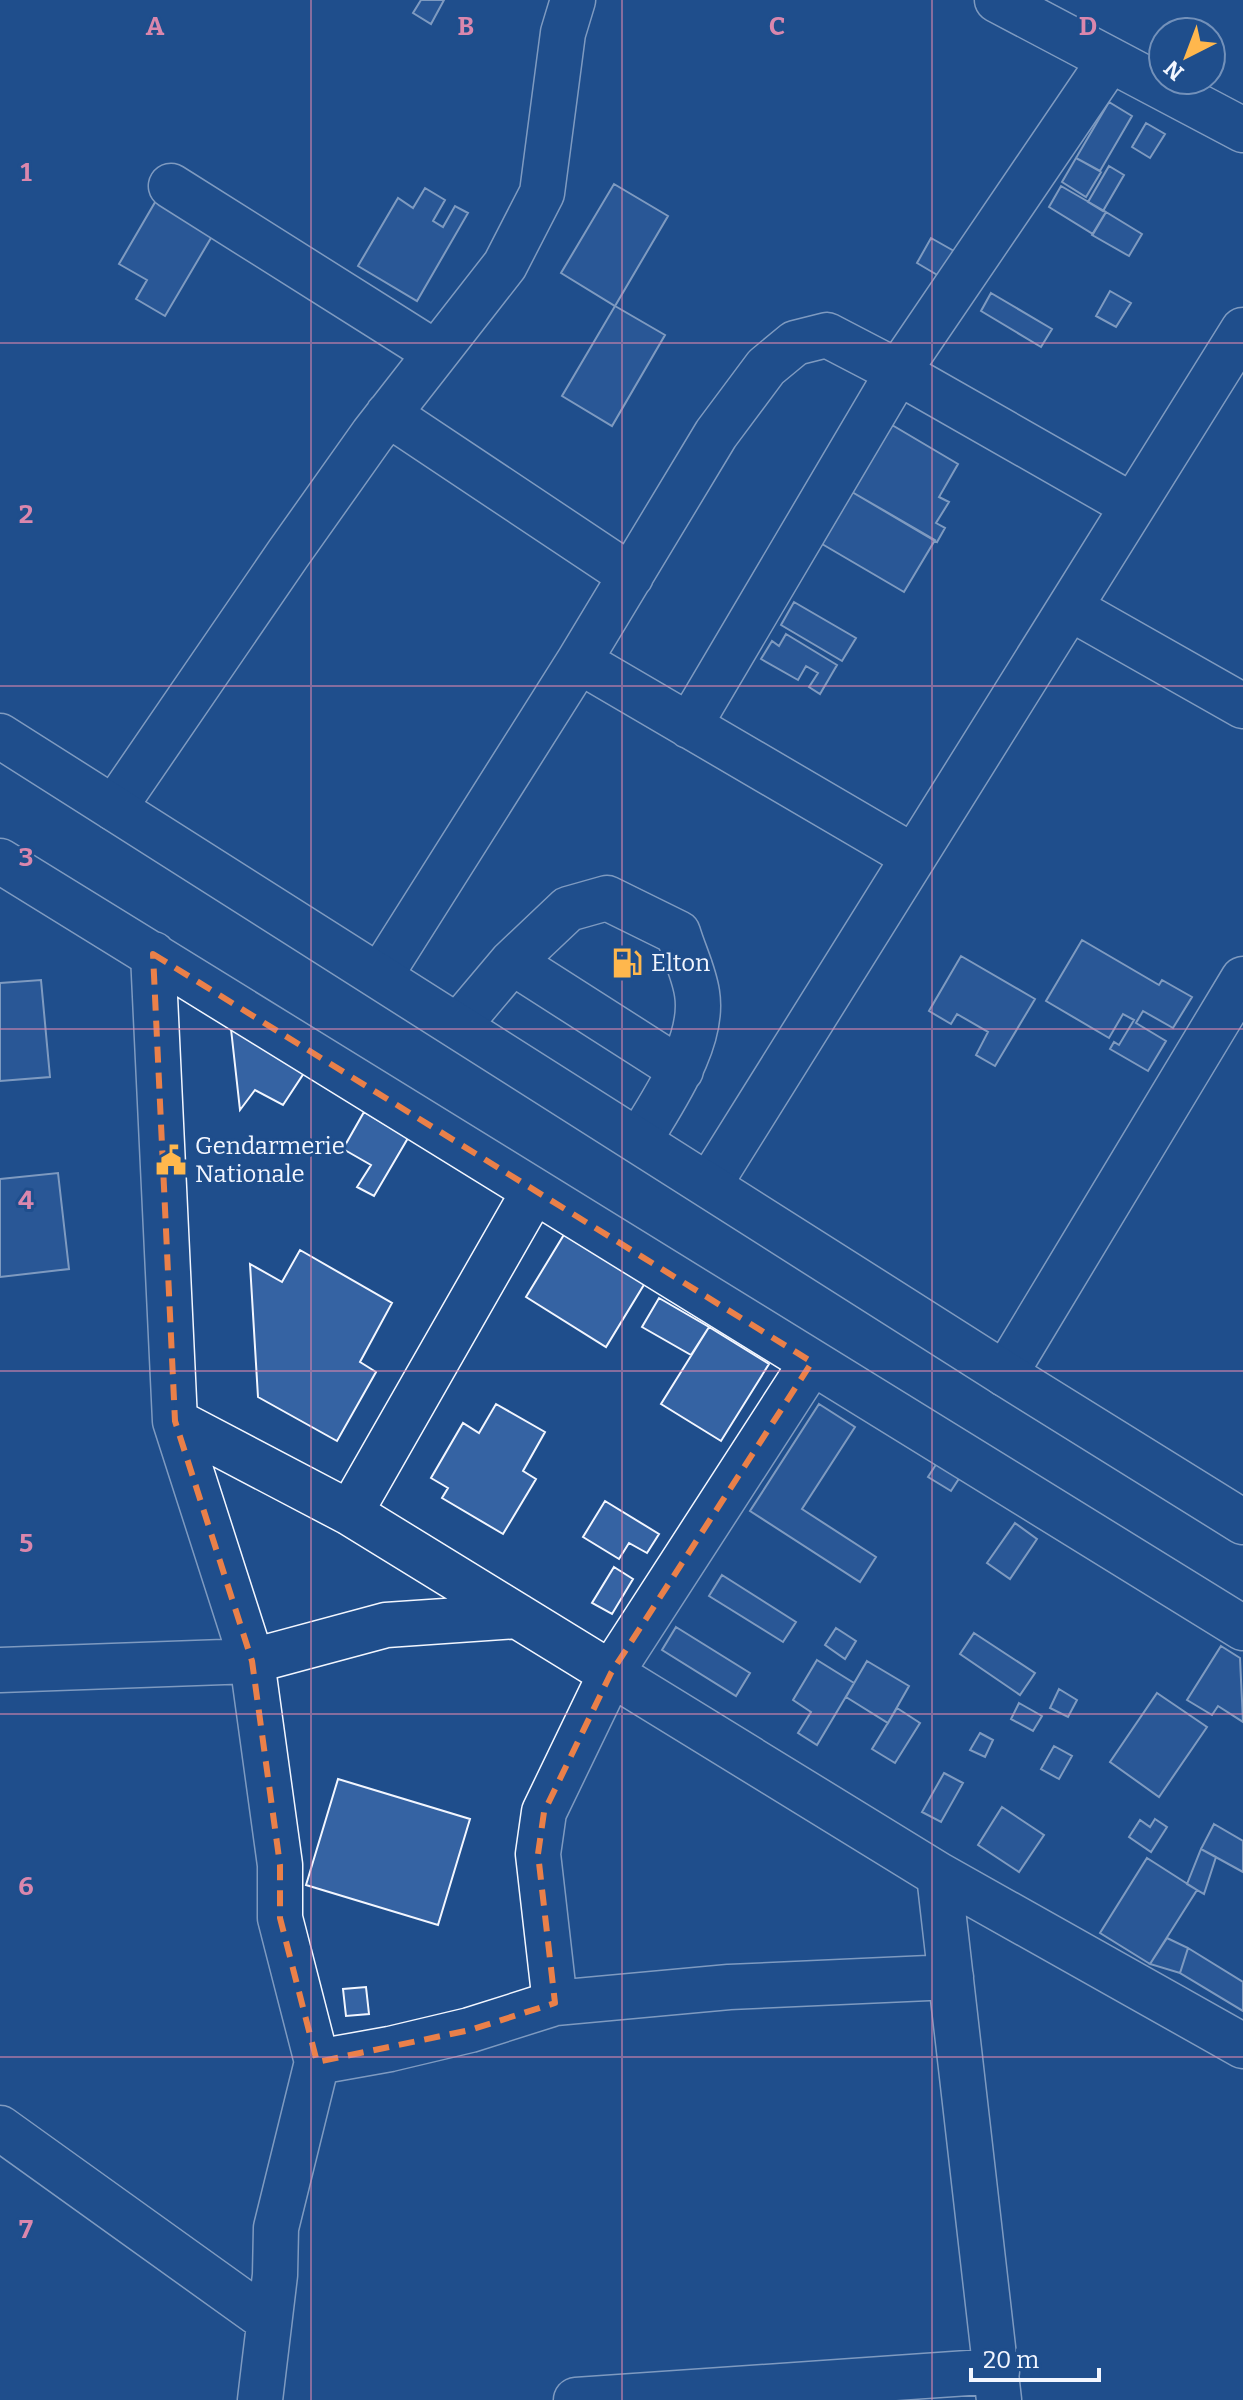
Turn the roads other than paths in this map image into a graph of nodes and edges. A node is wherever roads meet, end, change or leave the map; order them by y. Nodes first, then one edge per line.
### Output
1 (573, 0) edge
2 (997, 0) edge
3 (1110, 60) junction
4 (1243, 130) edge
5 (171, 186) dead end
6 (1243, 330) edge
7 (436, 353) junction
8 (898, 372) junction
9 (1229, 385) edge
10 (388, 414) junction
11 (1133, 506) junction
12 (631, 576) junction
13 (1070, 608) junction
14 (579, 661) junction
15 (1243, 706) edge
16 (689, 726) junction
17 (0, 736) edge
18 (114, 808) junction
19 (914, 857) junction
20 (0, 861) edge
21 (153, 954) junction
22 (512, 962) junction
23 (380, 976) junction
24 (1243, 979) edge
25 (458, 1026) junction
26 (1227, 1040) edge
27 (681, 1070) junction
28 (639, 1141) junction
29 (709, 1185) junction
30 (534, 1191) junction
31 (812, 1362) junction
32 (1005, 1374) junction
33 (175, 1421) junction
34 (350, 1513) junction
35 (1243, 1522) edge
36 (518, 1616) junction
37 (1243, 1628) edge
38 (252, 1661) junction
39 (0, 1670) edge
40 (611, 1673) junction
41 (939, 1875) junction
42 (951, 1977) junction
43 (555, 2003) junction
44 (1243, 2046) edge
45 (317, 2062) junction
46 (0, 2128) edge
47 (269, 2321) junction
48 (998, 2385) edge
49 (260, 2400) edge
50 (576, 2400) edge

1 - 7 main road
2 - 3 main road
3 - 4 main road
3 - 8 main road
5 - 7 main road
6 - 9 main road
7 - 10 main road
8 - 11 main road
8 - 12 main road
8 - 16 main road
9 - 11 main road
10 - 12 main road
10 - 18 main road
11 - 13 main road
12 - 14 main road
13 - 15 main road
13 - 19 main road
14 - 16 main road
14 - 23 main road
16 - 19 main road
17 - 18 main road
18 - 23 main road
19 - 29 main road
20 - 21 main road
21 - 30 main road
21 - 33 main road
22 - 25 main road
22 - 27 main road
22 - 27 main road
23 - 25 main road
24 - 26 main road
25 - 28 main road
26 - 32 main road
27 - 28 main road
28 - 29 main road
29 - 32 main road
30 - 31 main road
30 - 34 main road
31 - 37 main road
31 - 40 main road
32 - 35 main road
33 - 34 main road
33 - 38 main road
34 - 36 main road
36 - 38 main road
36 - 40 main road
38 - 39 main road
38 - 45 main road
40 - 41 main road
40 - 43 main road
41 - 42 main road
41 - 44 main road
42 - 43 main road
42 - 48 main road
43 - 45 main road
45 - 47 main road
46 - 47 main road
47 - 49 main road
48 - 50 main road

